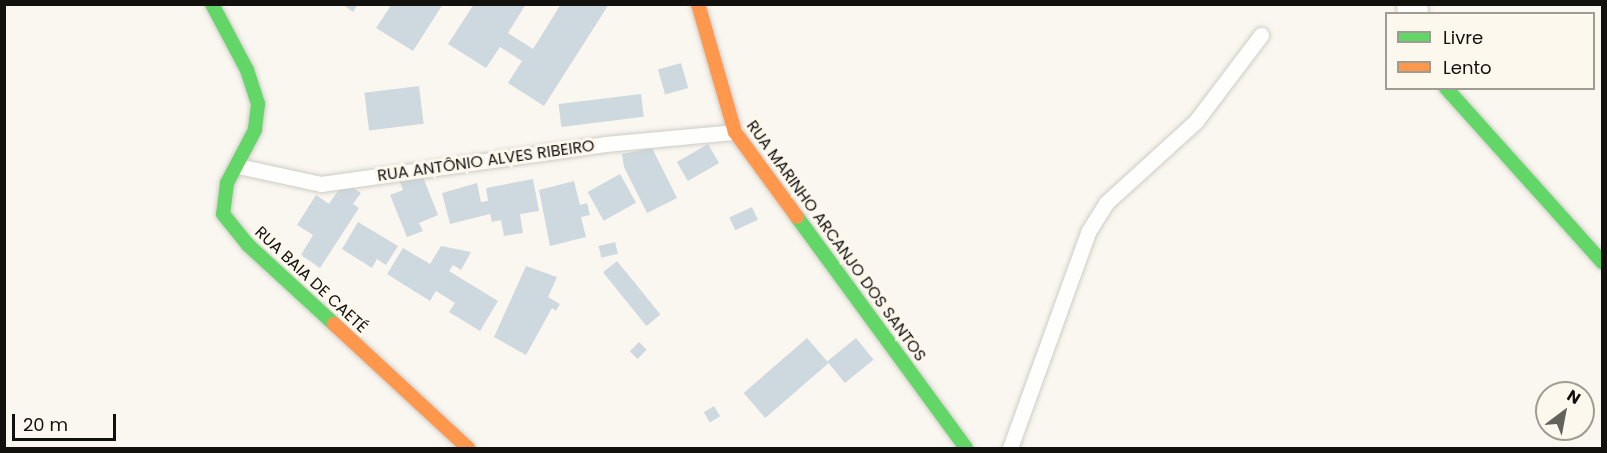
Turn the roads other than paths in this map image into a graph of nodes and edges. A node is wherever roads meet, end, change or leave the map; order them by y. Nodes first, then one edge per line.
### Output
1 (212, 4) edge
2 (698, 4) edge
3 (1261, 35) dead end
4 (1448, 90) edge
5 (735, 132) junction
6 (238, 166) junction
7 (1602, 262) edge
8 (468, 448) edge
9 (966, 448) edge
10 (1010, 448) edge

1 - 6 street, RUA BAIA DE CAETÉ
2 - 5 street, RUA MARINHO ARCANJO DOS SANTOS
3 - 10 lane
4 - 7 street
5 - 6 lane, RUA ANTÔNIO ALVES RIBEIRO
5 - 9 street, RUA MARINHO ARCANJO DOS SANTOS
6 - 8 street, RUA BAIA DE CAETÉ

